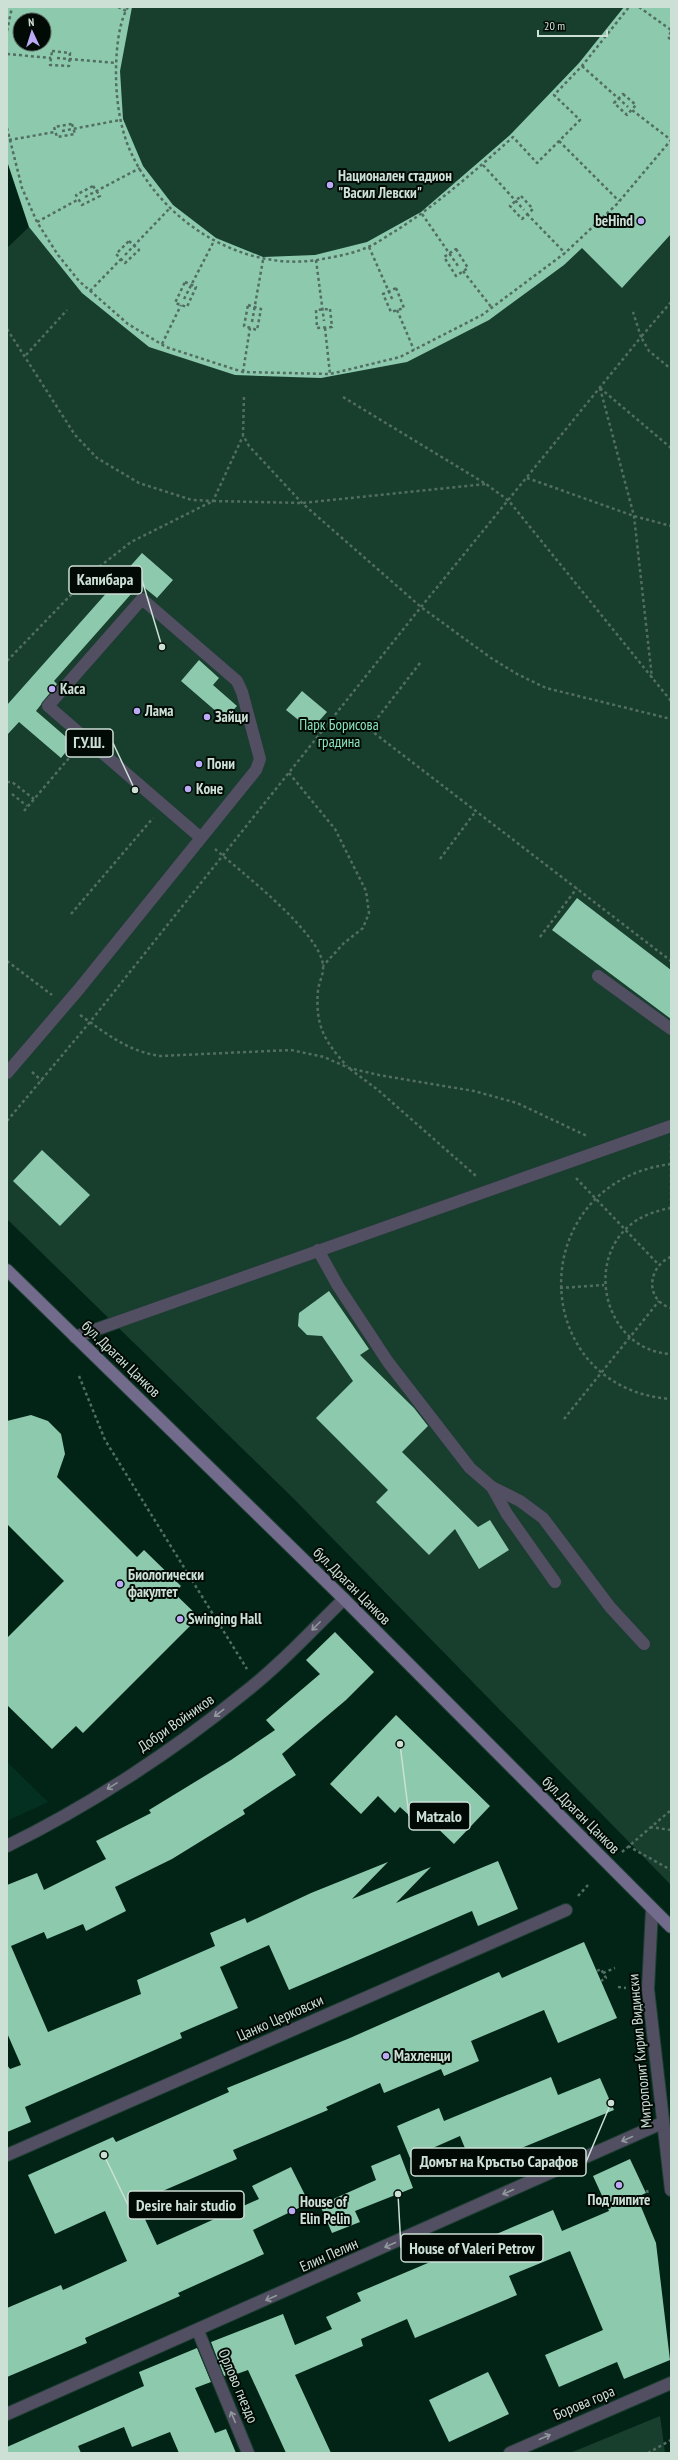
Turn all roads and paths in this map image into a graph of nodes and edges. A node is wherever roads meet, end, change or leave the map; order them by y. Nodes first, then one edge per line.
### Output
1 (12, 7) edge
2 (118, 7) edge
3 (128, 7) edge
4 (629, 7) edge
5 (639, 7) edge
6 (126, 11) junction
7 (7, 31) edge
8 (671, 31) edge
9 (671, 40) edge
10 (7, 54) edge
11 (51, 58) junction
12 (57, 58) dead end
13 (70, 59) junction
14 (116, 63) junction
15 (582, 66) junction
16 (619, 98) junction
17 (628, 107) dead end
18 (632, 110) junction
19 (120, 120) junction
20 (7, 128) edge
21 (74, 128) junction
22 (62, 131) dead end
23 (55, 132) junction
24 (9, 140) junction
25 (559, 141) junction
26 (482, 165) junction
27 (140, 168) junction
28 (96, 191) junction
29 (85, 197) dead end
30 (79, 199) junction
31 (515, 201) junction
32 (619, 201) junction
33 (170, 208) junction
34 (524, 210) dead end
35 (422, 214) junction
36 (528, 214) junction
37 (37, 222) junction
38 (214, 241) junction
39 (134, 245) junction
40 (369, 247) junction
41 (565, 253) junction
42 (449, 254) junction
43 (125, 255) dead end
44 (121, 259) junction
45 (263, 260) junction
46 (316, 260) junction
47 (458, 266) dead end
48 (463, 271) junction
49 (190, 285) junction
50 (90, 291) junction
51 (389, 291) junction
52 (184, 299) dead end
53 (393, 301) dead end
54 (671, 302) edge
55 (181, 305) junction
56 (254, 307) junction
57 (492, 308) junction
58 (322, 309) junction
59 (67, 310) dead end
60 (397, 310) junction
61 (633, 312) dead end
62 (324, 321) dead end
63 (252, 322) dead end
64 (250, 328) junction
65 (325, 328) junction
66 (7, 329) edge
67 (642, 337) junction
68 (162, 344) junction
69 (414, 350) junction
70 (26, 355) junction
71 (671, 369) edge
72 (243, 372) junction
73 (330, 374) junction
74 (600, 388) junction
75 (244, 397) dead end
76 (343, 397) dead end
77 (243, 435) junction
78 (671, 448) edge
79 (527, 478) junction
80 (486, 484) junction
81 (213, 501) junction
82 (509, 501) junction
83 (302, 503) junction
84 (634, 516) junction
85 (671, 526) edge
86 (421, 607) junction
87 (7, 661) edge
88 (420, 663) dead end
89 (652, 678) junction
90 (671, 701) edge
91 (671, 719) edge
92 (86, 739) junction
93 (289, 773) junction
94 (7, 782) edge
95 (12, 794) dead end
96 (34, 799) junction
97 (28, 806) junction
98 (163, 806) junction
99 (24, 811) dead end
100 (476, 811) junction
101 (201, 838) junction
102 (215, 850) dead end
103 (222, 856) junction
104 (440, 859) dead end
105 (577, 888) junction
106 (71, 914) dead end
107 (540, 937) dead end
108 (7, 961) edge
109 (671, 961) edge
110 (324, 966) junction
111 (598, 976) dead end
112 (65, 1005) junction
113 (90, 1022) junction
114 (671, 1029) edge
115 (349, 1068) junction
116 (7, 1073) edge
117 (7, 1122) edge
118 (671, 1126) edge
119 (588, 1137) dead end
120 (671, 1142) edge
121 (671, 1164) edge
122 (574, 1175) dead end
123 (481, 1180) dead end
124 (595, 1198) junction
125 (671, 1208) edge
126 (626, 1230) junction
127 (318, 1250) junction
128 (671, 1257) edge
129 (658, 1264) junction
130 (7, 1270) edge
131 (604, 1285) junction
132 (560, 1288) junction
133 (659, 1301) junction
134 (671, 1308) edge
135 (75, 1337) junction
136 (630, 1337) junction
137 (671, 1354) edge
138 (602, 1372) junction
139 (80, 1376) dead end
140 (671, 1399) edge
141 (564, 1419) dead end
142 (492, 1487) junction
143 (555, 1582) dead end
144 (344, 1599) junction
145 (644, 1644) dead end
146 (256, 1683) junction
147 (671, 1810) edge
148 (650, 1827) junction
149 (671, 1830) edge
150 (7, 1846) edge
151 (628, 1846) junction
152 (622, 1852) dead end
153 (671, 1870) edge
154 (652, 1909) junction
155 (566, 1910) dead end
156 (671, 1927) edge
157 (615, 1968) dead end
158 (597, 1971) dead end
159 (603, 1973) junction
160 (601, 1981) dead end
161 (618, 1987) dead end
162 (626, 1988) dead end
163 (662, 2123) junction
164 (7, 2155) edge
165 (647, 2190) dead end
166 (671, 2190) edge
167 (650, 2203) dead end
168 (198, 2331) junction
169 (671, 2383) edge
170 (7, 2414) edge
171 (671, 2440) edge
172 (248, 2453) edge
173 (510, 2453) edge
174 (648, 2453) edge

1 - 7 path
2 - 6 path
3 - 6 path
4 - 15 path
5 - 8 path
6 - 14 path
8 - 9 path
10 - 11 path
11 - 13 path
11 - 13 path
12 - 13 path
13 - 14 path
14 - 19 path
15 - 16 path
15 - 25 path
16 - 17 path
16 - 18 path
16 - 18 path
18 - 32 path
19 - 21 path
19 - 27 path
20 - 24 path
21 - 22 path
21 - 23 path
21 - 23 path
23 - 24 path
24 - 37 path
25 - 26 path
25 - 32 path
26 - 31 path
26 - 35 path
27 - 28 path
27 - 33 path
28 - 29 path
28 - 30 path
28 - 30 path
30 - 37 path
31 - 34 path
31 - 36 path
31 - 36 path
32 - 41 path
33 - 38 path
33 - 39 path
35 - 40 path
35 - 42 path
36 - 41 path
37 - 50 path
38 - 45 path
38 - 49 path
39 - 43 path
39 - 44 path
39 - 44 path
40 - 46 path
40 - 51 path
41 - 57 path
42 - 47 path
42 - 48 path
42 - 48 path
44 - 50 path
45 - 46 path
45 - 56 path
46 - 58 path
48 - 57 path
49 - 52 path
49 - 55 path
49 - 55 path
50 - 68 path
51 - 53 path
51 - 60 path
51 - 60 path
54 - 67 path
55 - 68 path
56 - 63 path
56 - 64 path
56 - 64 path
57 - 69 path
58 - 62 path
58 - 65 path
58 - 65 path
59 - 70 path
60 - 69 path
61 - 67 path
64 - 72 path
65 - 73 path
66 - 70 path
67 - 71 path
67 - 74 path
68 - 72 path
69 - 73 path
70 - 81 path
72 - 73 path
74 - 78 path
74 - 79 path
74 - 84 path
75 - 77 path
76 - 80 path
77 - 81 path
77 - 83 path
79 - 82 path
79 - 84 path
80 - 82 path
80 - 83 path
81 - 83 path
81 - 87 path
82 - 86 path
82 - 89 path
83 - 86 path
84 - 85 path
84 - 89 path
86 - 91 path
86 - 93 path
88 - 100 path
89 - 90 path
92 - 96 path
92 - 98 street
92 - 101 street
93 - 103 path
93 - 110 path
94 - 96 path
95 - 97 path
96 - 97 path
97 - 99 path
98 - 101 street
98 - 106 path
100 - 104 path
100 - 105 path
101 - 112 street
102 - 103 path
103 - 110 path
103 - 113 path
105 - 107 path
105 - 109 path
108 - 112 path
110 - 115 path
111 - 114 street
112 - 113 path
112 - 116 street
113 - 115 path
113 - 117 path
115 - 119 path
115 - 123 path
118 - 127 street
120 - 121 path
121 - 124 path
121 - 125 path
122 - 124 path
124 - 126 path
124 - 132 path
125 - 126 path
126 - 129 path
126 - 131 path
127 - 135 street
127 - 142 street
128 - 129 path
129 - 133 path
130 - 135 street, бул. Драган Цанков
131 - 132 path
131 - 136 path
132 - 138 path
133 - 134 path
133 - 136 path
135 - 144 street, бул. Драган Цанков
136 - 137 path
136 - 138 path
138 - 140 path
138 - 141 path
139 - 146 path
142 - 143 street
142 - 145 street
144 -> 146 street, Добри Войников
144 - 154 street, бул. Драган Цанков
146 -> 150 street, Добри Войников
147 - 148 path
148 - 149 path
148 - 151 path
151 - 152 path
151 - 153 path
154 - 156 street, бул. Драган Цанков
154 - 163 street, Митрополит Кирил Видински
155 - 164 street, Цанко Церковски
157 - 159 path
158 - 159 path
159 - 160 path
161 - 162 path
163 - 166 street, Митрополит Кирил Видински
163 -> 168 street, Елин Пелин
165 - 167 path
168 - 170 street, Елин Пелин
172 -> 168 street, Орлово гнездо
173 -> 169 street, Борова гора
171 - 174 path

